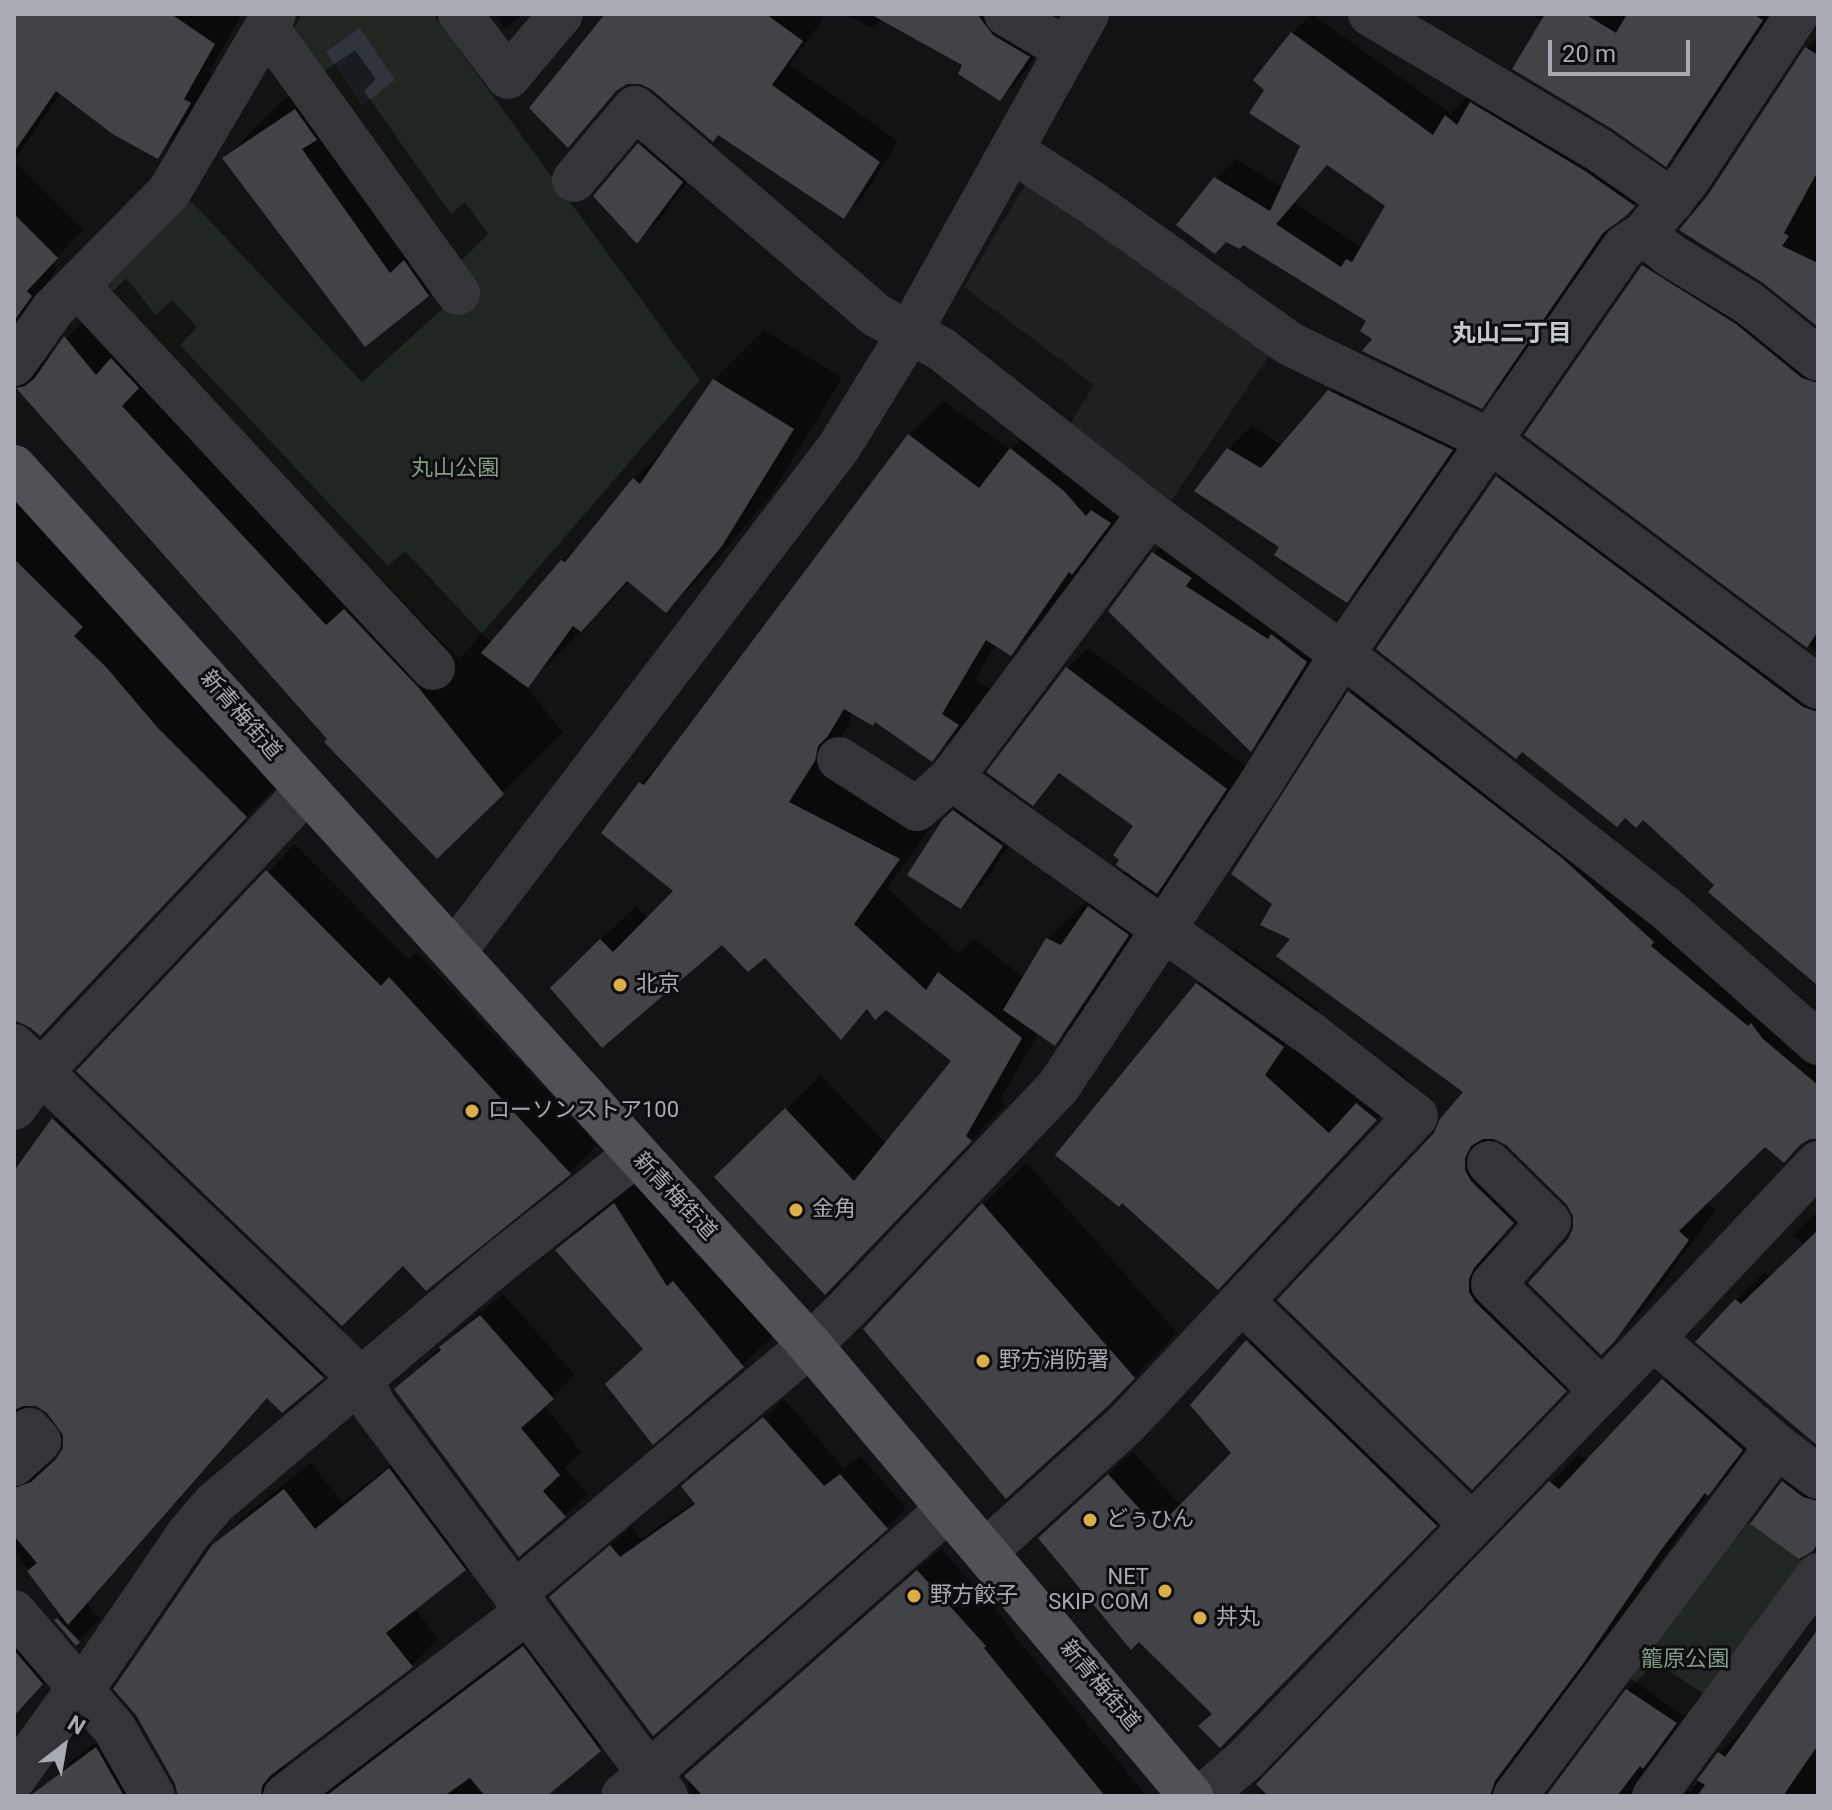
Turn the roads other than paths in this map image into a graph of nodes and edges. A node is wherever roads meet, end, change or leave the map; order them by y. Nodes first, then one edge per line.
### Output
1 (460, 14) edge
2 (561, 14) edge
3 (1006, 14) edge
4 (1370, 14) edge
5 (1797, 14) edge
6 (270, 21) edge
7 (1077, 32) edge
8 (1011, 150) junction
9 (574, 180) dead end
10 (1672, 201) junction
11 (1644, 234) junction
12 (77, 285) junction
13 (458, 293) dead end
14 (910, 332) junction
15 (1818, 359) edge
16 (14, 364) edge
17 (1489, 440) junction
18 (14, 467) edge
19 (1150, 513) junction
20 (1342, 654) junction
21 (433, 668) dead end
22 (1812, 671) edge
23 (839, 759) dead end
24 (951, 778) junction
25 (306, 791) junction
26 (1163, 928) junction
27 (454, 952) junction
28 (1818, 1043) edge
29 (28, 1059) edge
30 (14, 1108) edge
31 (635, 1155) junction
32 (1489, 1163) dead end
33 (1818, 1163) edge
34 (1243, 1302) junction
35 (1653, 1338) junction
36 (810, 1345) junction
37 (362, 1380) junction
38 (1602, 1391) junction
39 (1777, 1446) junction
40 (1818, 1477) edge
41 (947, 1510) junction
42 (1472, 1525) junction
43 (986, 1551) junction
44 (1818, 1575) edge
45 (522, 1602) junction
46 (14, 1612) edge
47 (79, 1688) junction
48 (14, 1778) edge
49 (646, 1789) edge
50 (153, 1796) edge
51 (285, 1796) edge
52 (1191, 1796) edge
53 (1203, 1796) edge
54 (1515, 1796) edge
55 (1654, 1796) edge

1 - 2 street
3 - 7 street
4 - 10 street
5 - 10 street
6 - 12 street
6 - 13 street
7 - 8 street
8 - 14 street
8 - 17 street
9 - 14 street
10 - 11 street
11 - 15 street
11 - 17 street
12 - 16 street
12 - 21 street
14 - 19 street
14 - 27 street
17 - 20 street
17 - 22 street
18 - 25 main road, 新青梅街道
19 - 20 street
19 - 24 street
20 - 26 street
20 - 28 street
23 - 24 street
24 - 26 street
25 - 27 main road, 新青梅街道
25 - 29 street
26 - 34 street
26 - 36 street
27 - 31 main road, 新青梅街道
29 - 30 street
29 - 37 street
31 - 36 main road, 新青梅街道
31 - 37 street
32 - 38 street
33 - 35 street
34 - 42 street
34 - 43 street
35 - 38 street
35 - 39 street
36 - 41 main road, 新青梅街道
36 - 45 street
37 - 45 street
37 - 47 street
38 - 42 street
39 - 40 street
39 - 54 street
41 - 43 main road, 新青梅街道
41 - 49 street
42 - 53 street
43 - 52 main road, 新青梅街道
44 - 55 street
45 - 49 street
45 - 51 street
46 - 47 street
47 - 48 street
47 - 50 street

